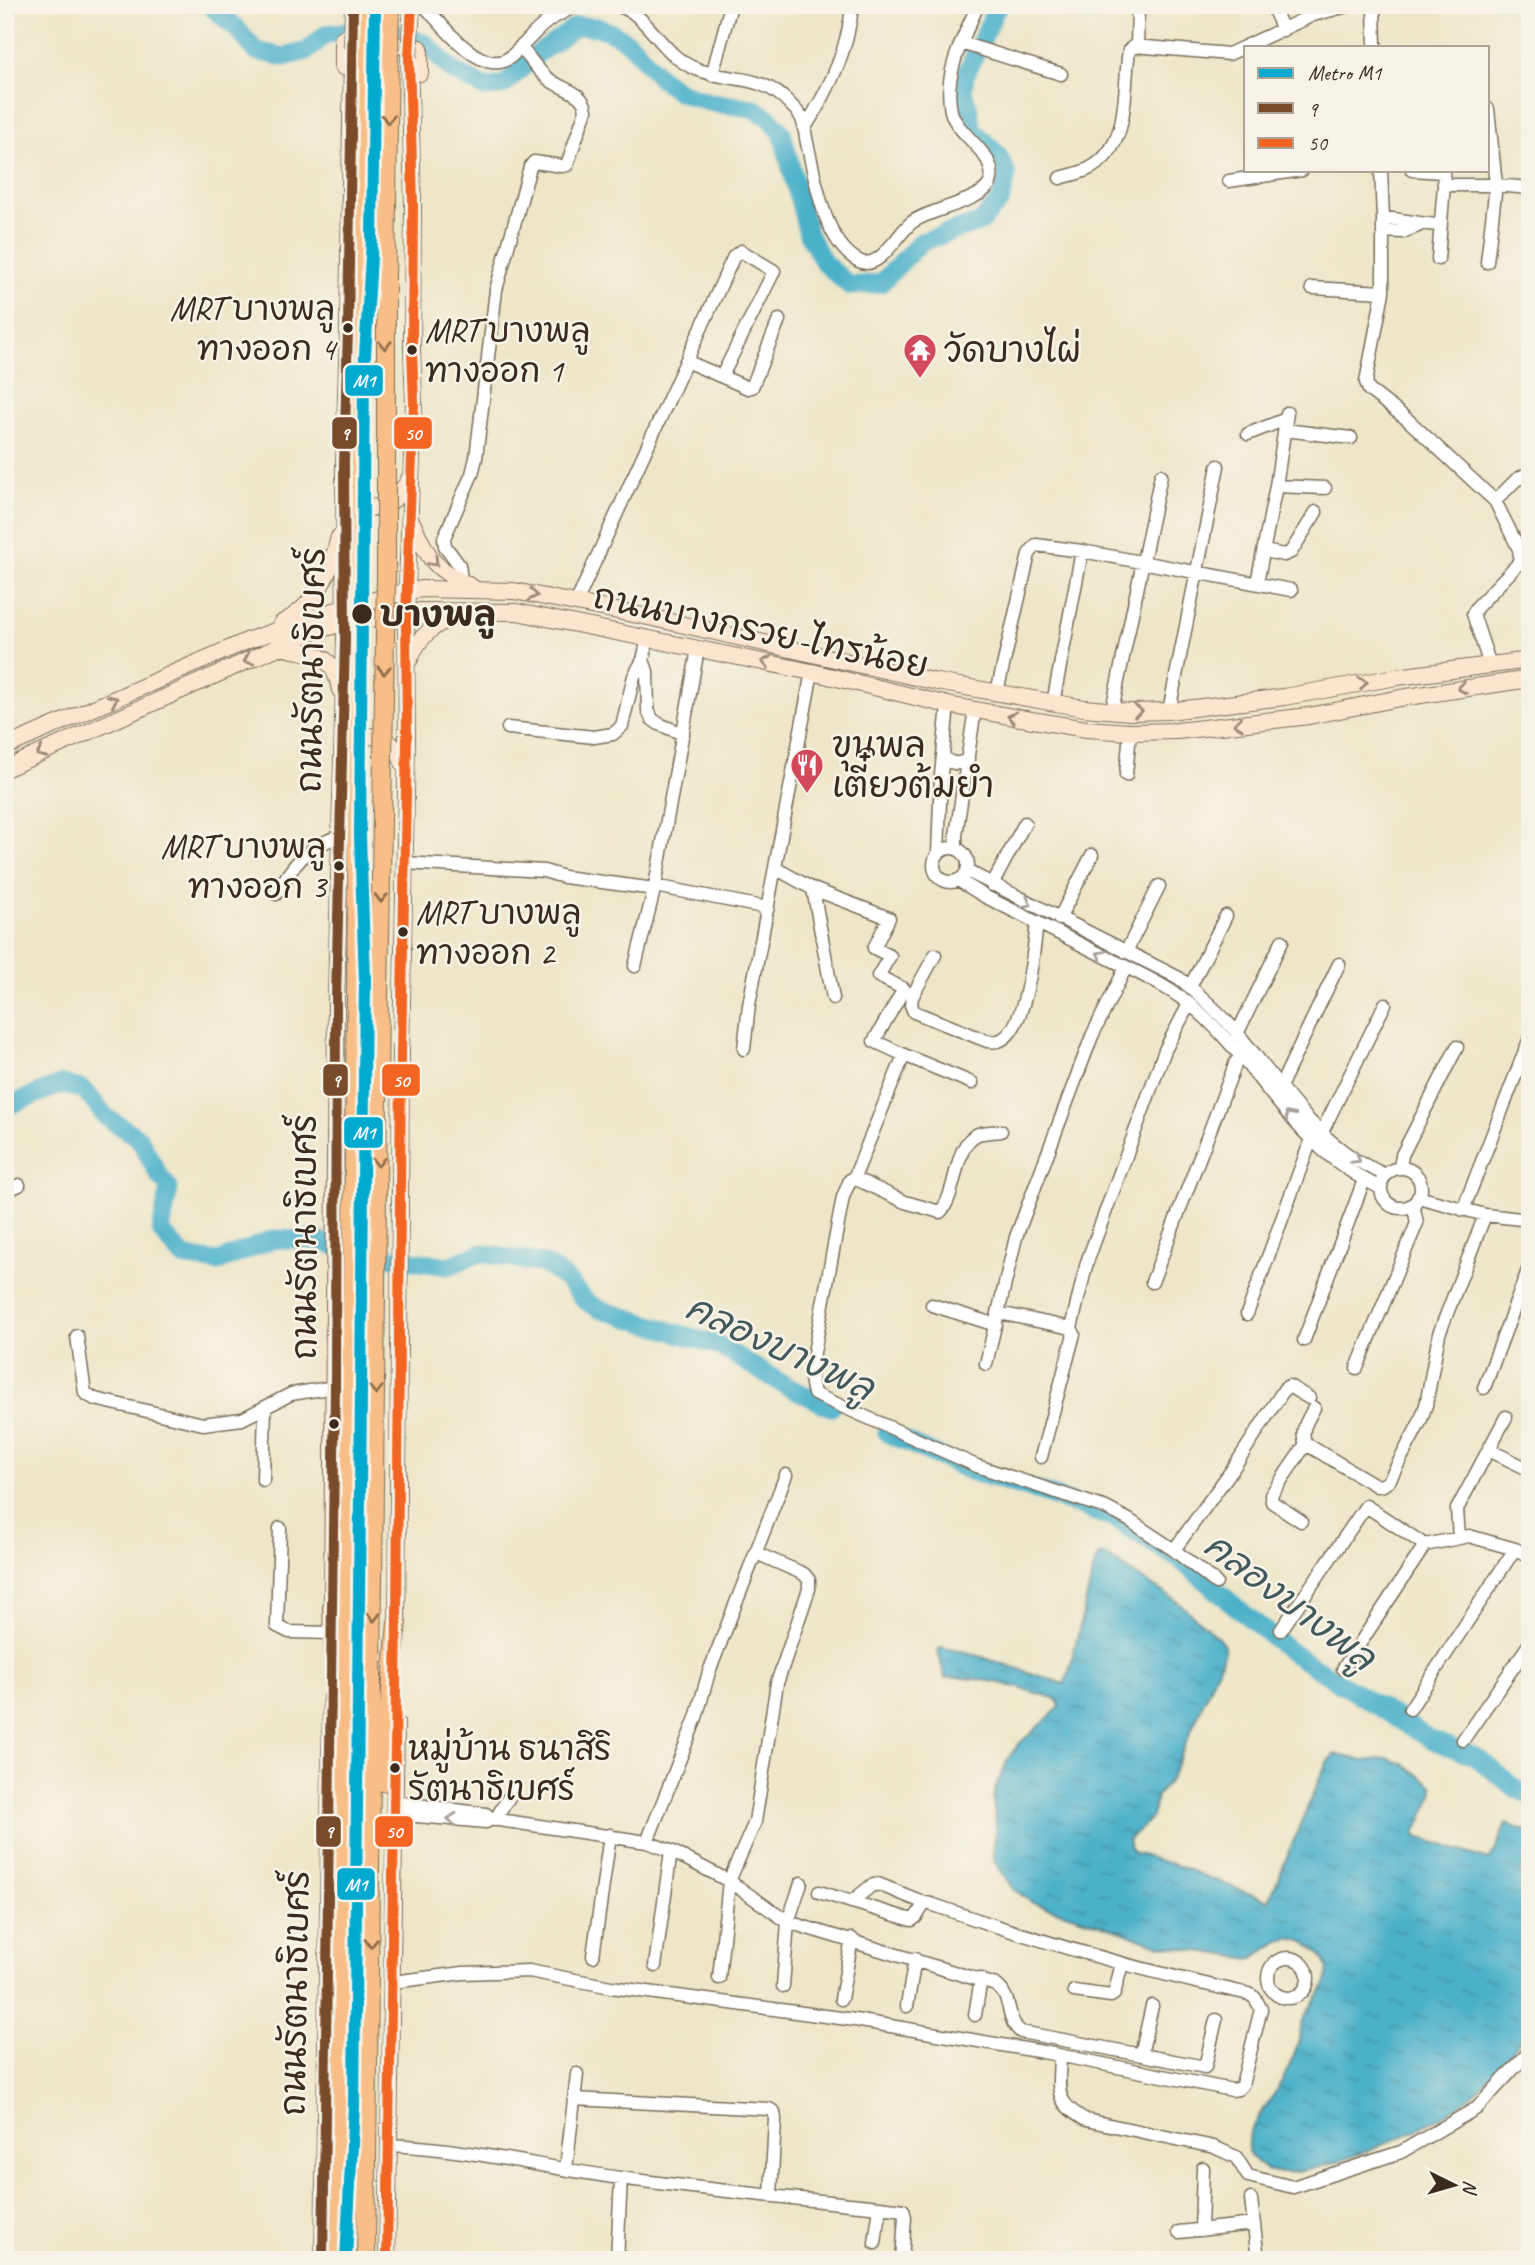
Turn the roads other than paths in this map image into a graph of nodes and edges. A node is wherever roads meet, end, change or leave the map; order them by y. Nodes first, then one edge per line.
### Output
1 (353, 5) edge
2 (363, 5) edge
3 (390, 5) edge
4 (412, 5) edge
5 (424, 5) edge
6 (577, 5) edge
7 (617, 5) edge
8 (731, 5) edge
9 (852, 5) edge
10 (978, 5) edge
11 (1138, 5) edge
12 (1272, 5) edge
13 (1351, 5) edge
14 (1374, 5) edge
15 (1283, 30) junction
16 (965, 44) junction
17 (1247, 46) edge
18 (1375, 46) edge
19 (1137, 47) junction
20 (1244, 47) edge
21 (523, 51) junction
22 (357, 52) junction
23 (1061, 74) dead end
24 (712, 75) junction
25 (1490, 128) edge
26 (804, 129) junction
27 (1289, 172) edge
28 (1381, 172) edge
29 (1424, 172) edge
30 (1443, 175) edge
31 (1060, 178) dead end
32 (1229, 181) dead end
33 (1496, 185) junction
34 (1530, 188) edge
35 (1383, 225) junction
36 (1441, 225) junction
37 (349, 229) junction
38 (413, 231) junction
39 (1438, 260) dead end
40 (1487, 262) dead end
41 (1312, 288) dead end
42 (1383, 292) junction
43 (779, 320) dead end
44 (686, 360) junction
45 (722, 376) junction
46 (1286, 421) junction
47 (1248, 434) dead end
48 (1351, 438) dead end
49 (1218, 466) dead end
50 (413, 471) junction
51 (1530, 472) edge
52 (1161, 475) dead end
53 (344, 476) junction
54 (1276, 486) junction
55 (1325, 488) dead end
56 (1495, 501) junction
57 (345, 511) junction
58 (1316, 512) dead end
59 (411, 520) junction
60 (1082, 551) junction
61 (1264, 551) junction
62 (1141, 563) junction
63 (1197, 573) junction
64 (1257, 583) junction
65 (462, 586) junction
66 (1291, 590) dead end
67 (408, 591) junction
68 (576, 603) junction
69 (457, 611) junction
70 (406, 612) junction
71 (344, 615) junction
72 (648, 638) junction
73 (249, 640) junction
74 (277, 646) junction
75 (698, 649) junction
76 (643, 660) junction
77 (1530, 660) edge
78 (1492, 664) junction
79 (407, 669) junction
80 (812, 672) junction
81 (1530, 679) edge
82 (997, 692) junction
83 (1053, 703) junction
84 (948, 705) junction
85 (975, 709) junction
86 (1112, 710) junction
87 (1169, 711) junction
88 (508, 728) dead end
89 (343, 730) junction
90 (1130, 732) junction
91 (683, 734) junction
92 (5, 747) edge
93 (943, 756) junction
94 (968, 760) junction
95 (5, 769) edge
96 (342, 772) junction
97 (1126, 775) dead end
98 (405, 778) junction
99 (1025, 823) dead end
100 (339, 836) junction
101 (956, 848) junction
102 (938, 854) junction
103 (1092, 855) dead end
104 (404, 863) junction
105 (775, 868) junction
106 (963, 875) junction
107 (992, 886) junction
108 (1159, 886) dead end
109 (655, 888) junction
110 (813, 889) junction
111 (276, 894) dead end
112 (768, 908) junction
113 (1226, 916) dead end
114 (1059, 919) junction
115 (1037, 922) junction
116 (1282, 941) dead end
117 (1125, 952) junction
118 (935, 955) dead end
119 (1339, 964) dead end
120 (635, 966) dead end
121 (1126, 967) junction
122 (1190, 988) junction
123 (834, 998) dead end
124 (1189, 1004) junction
125 (1385, 1004) dead end
126 (1237, 1034) junction
127 (1530, 1038) edge
128 (1457, 1047) dead end
129 (744, 1049) dead end
130 (1245, 1053) junction
131 (904, 1055) junction
132 (972, 1083) dead end
133 (1280, 1087) junction
134 (1001, 1131) dead end
135 (1322, 1132) junction
136 (1311, 1140) junction
137 (1400, 1168) junction
138 (854, 1178) junction
139 (1364, 1180) junction
140 (1383, 1181) junction
141 (19, 1185) dead end
142 (5, 1191) edge
143 (1416, 1201) junction
144 (1462, 1210) junction
145 (1485, 1215) junction
146 (1530, 1220) edge
147 (1530, 1265) edge
148 (1152, 1282) dead end
149 (932, 1306) dead end
150 (1247, 1314) dead end
151 (997, 1319) junction
152 (1071, 1328) junction
153 (77, 1336) dead end
154 (1304, 1340) dead end
155 (986, 1364) dead end
156 (1357, 1368) dead end
157 (335, 1387) junction
158 (1484, 1388) dead end
159 (265, 1407) junction
160 (1506, 1417) dead end
161 (1306, 1444) junction
162 (1489, 1450) junction
163 (1041, 1457) dead end
164 (1530, 1470) edge
165 (786, 1475) dead end
166 (263, 1479) dead end
167 (1301, 1521) dead end
168 (280, 1528) dead end
169 (1459, 1538) junction
170 (1425, 1545) junction
171 (1174, 1549) junction
172 (1515, 1549) junction
173 (756, 1553) junction
174 (1530, 1556) edge
175 (1216, 1583) dead end
176 (332, 1607) junction
177 (397, 1622) junction
178 (1281, 1630) dead end
179 (331, 1633) junction
180 (1530, 1643) edge
181 (1343, 1669) dead end
182 (1410, 1709) dead end
183 (1463, 1740) dead end
184 (514, 1789) dead end
185 (394, 1808) junction
186 (494, 1819) junction
187 (610, 1835) junction
188 (647, 1842) junction
189 (671, 1851) junction
190 (729, 1881) junction
191 (801, 1883) dead end
192 (819, 1892) dead end
193 (851, 1902) junction
194 (925, 1903) junction
195 (344, 1907) junction
196 (372, 1908) junction
197 (788, 1922) junction
198 (852, 1939) junction
199 (593, 1956) dead end
200 (915, 1959) junction
201 (1122, 1964) junction
202 (655, 1966) dead end
203 (719, 1978) dead end
204 (981, 1979) junction
205 (393, 1982) junction
206 (783, 1986) dead end
207 (1074, 1991) dead end
208 (1274, 1992) dead end
209 (841, 1999) dead end
210 (1259, 2004) junction
211 (907, 2006) dead end
212 (1152, 2006) dead end
213 (975, 2015) dead end
214 (1216, 2020) dead end
215 (1530, 2051) edge
216 (1141, 2055) junction
217 (1060, 2056) junction
218 (577, 2074) dead end
219 (574, 2099) junction
220 (389, 2145) junction
221 (1203, 2168) dead end
222 (566, 2169) junction
223 (621, 2178) junction
224 (771, 2195) junction
225 (1251, 2199) dead end
226 (880, 2207) junction
227 (1254, 2224) junction
228 (1201, 2230) junction
229 (1179, 2232) dead end
230 (875, 2243) dead end
231 (323, 2260) edge
232 (340, 2260) edge
233 (366, 2260) edge
234 (387, 2260) edge
235 (617, 2260) edge
236 (902, 2260) edge
237 (1258, 2260) edge

1 - 22 main road, ถนนรัตนาธิเบศร์, bridge
2 - 22 main road, ถนนรัตนาธิเบศร์, bridge
3 -> 196 main road, ถนนรัตนาธิเบศร์, bridge
4 - 38 main road, bridge
5 - 21 street
6 - 21 street
7 - 24 street
8 - 24 street
9 - 26 street
10 - 16 street
11 - 19 street
12 - 15 street
13 - 15 street
14 - 18 street
15 - 17 street
16 - 23 street
16 - 26 street
19 - 20 street
19 - 31 street
21 - 65 street
22 - 37 main road, ถนนรัตนาธิเบศร์
22 - 195 main road, ถนนรัตนาธิเบศร์, bridge
24 - 26 street
25 - 33 street
27 - 32 street
28 - 35 street
29 - 30 street
30 - 33 street
30 - 36 street
33 - 34 street
33 - 40 street
35 - 36 street
35 - 42 street
36 - 39 street
37 - 38 main road
37 - 53 main road, ถนนรัตนาธิเบศร์
38 - 50 main road
41 - 42 street
42 - 56 street
43 - 45 street
44 - 45 street
44 - 45 street
44 - 68 street
46 - 47 street
46 - 48 street
46 - 54 street
49 - 63 street
50 - 53 main road
50 - 59 main road
51 - 56 street
52 - 62 street
53 - 57 main road, ถนนรัตนาธิเบศร์
54 - 55 street
54 - 61 street
56 - 78 street
57 - 71 main road, ถนนรัตนาธิเบศร์
57 - 73 main road
58 - 61 street
59 -> 65 main road
59 - 67 main road
60 - 62 street
60 - 82 street
60 - 83 street
61 - 64 street
62 - 63 street
62 - 86 street
63 - 64 street
63 - 87 street
64 - 66 street
65 - 67 main road, ถนนบางกรวย-ไทรน้อย
65 -> 68 main road, ถนนบางกรวย-ไทรน้อย
65 - 69 main road
67 - 70 main road
67 - 71 main road, ถนนบางกรวย-ไทรน้อย
68 - 82 main road, ถนนบางกรวย-ไทรน้อย
69 - 70 main road, ถนนบางกรวย-ไทรน้อย
69 - 72 main road, ถนนบางกรวย-ไทรน้อย
69 - 79 main road
70 - 71 main road, ถนนบางกรวย-ไทรน้อย
70 - 79 main road
71 - 73 main road, ถนนบางกรวย-ไทรน้อย
71 - 74 main road, ถนนบางกรวย-ไทรน้อย
71 - 89 main road, ถนนรัตนาธิเบศร์
72 - 75 main road, ถนนบางกรวย-ไทรน้อย
72 - 76 street
92 -> 73 main road, ถนนบางกรวย-ไทรน้อย
74 - 89 main road
74 -> 95 main road, ถนนบางกรวย-ไทรน้อย
80 -> 75 main road, ถนนบางกรวย-ไทรน้อย
75 - 91 street
76 - 88 street
76 - 91 street
77 - 78 main road, ถนนบางกรวย-ไทรน้อย
87 -> 78 main road, ถนนบางกรวย-ไทรน้อย
79 - 98 main road
80 - 84 main road, ถนนบางกรวย-ไทรน้อย
80 - 105 street
81 -> 90 main road, ถนนบางกรวย-ไทรน้อย
82 - 83 main road, ถนนบางกรวย-ไทรน้อย
83 - 86 main road, ถนนบางกรวย-ไทรน้อย
84 - 85 main road, ถนนบางกรวย-ไทรน้อย
84 - 93 street
90 -> 85 main road, ถนนบางกรวย-ไทรน้อย
85 - 94 street
86 -> 87 main road, ถนนบางกรวย-ไทรน้อย
89 - 96 main road, ถนนรัตนาธิเบศร์
90 - 97 street
91 - 109 street
93 - 94 street
93 - 102 street
94 - 101 street
96 - 98 main road
96 - 100 main road, ถนนรัตนาธิเบศร์
98 - 104 main road
99 - 107 street
100 - 111 street
100 - 157 main road, ถนนรัตนาธิเบศร์
101 - 102 street
101 - 106 street
102 - 106 street
103 - 114 street
104 - 109 street
104 - 177 main road
105 - 110 street
105 - 112 street
106 - 107 street
106 - 115 street
107 -> 114 street
108 - 117 street
109 - 112 street
109 - 120 street
110 - 123 street
110 - 131 street
112 - 129 street
113 - 122 street
114 - 117 street
115 - 118 street
121 -> 115 street
116 - 126 street
117 - 122 street
119 - 133 street
121 - 124 street
121 - 151 street
122 - 126 street
124 - 130 street
124 - 152 street
125 - 135 street
126 - 130 street
127 - 144 street
128 - 137 street
130 - 133 street
136 -> 130 street
130 - 148 street
131 - 132 street
131 - 138 street
133 - 135 street
134 - 138 street
135 -> 140 street
136 - 139 street
136 - 150 street
137 - 140 street
137 - 143 street
138 - 171 street
139 - 140 street
139 - 154 street
140 - 143 street
141 - 142 street
143 - 144 street
143 - 156 street
144 - 145 street
145 - 146 street
145 - 161 street
147 - 158 street
149 - 151 street
151 - 152 street
151 - 155 street
152 - 163 street
153 - 159 street
157 - 159 street
157 - 176 main road, ถนนรัตนาธิเบศร์
159 - 166 street
160 - 162 street
161 - 167 street
161 - 171 street
162 - 164 street
162 - 169 street
165 - 173 street
168 - 179 street
169 - 170 street
169 - 172 street
170 - 178 street
170 - 181 street
171 - 175 street
172 - 174 street
172 - 182 street
173 - 188 street
173 - 190 street
176 - 179 main road, ถนนรัตนาธิเบศร์
176 - 195 main road
177 - 185 main road
177 - 196 main road
179 - 231 main road, ถนนรัตนาธิเบศร์
180 - 183 street
184 - 186 street
185 - 186 street
185 - 205 main road
186 - 187 street
187 - 188 street
187 - 199 street
188 - 189 street
189 - 190 street
189 - 202 street
190 - 197 street
190 - 203 street
191 - 197 street
192 - 193 street
193 - 194 street
193 - 194 street
194 - 201 street
195 - 232 main road, ถนนรัตนาธิเบศร์
196 -> 233 main road, ถนนรัตนาธิเบศร์
197 - 198 street
197 - 206 street
198 - 200 street
198 - 209 street
200 - 204 street
200 - 211 street
201 - 207 street
201 - 210 street
204 - 213 street
204 - 216 street
205 - 217 street
205 - 220 main road
208 - 210 street
210 - 217 street
212 - 216 street
214 - 216 street
215 - 217 street
218 - 219 street
219 - 222 street
219 - 224 street
220 - 222 street
220 - 234 main road
221 - 228 street
222 - 223 street
223 - 224 street
223 - 235 street
224 - 226 street
225 - 227 street
226 - 230 street
226 - 236 street
227 - 228 street
227 - 237 street
228 - 229 street

